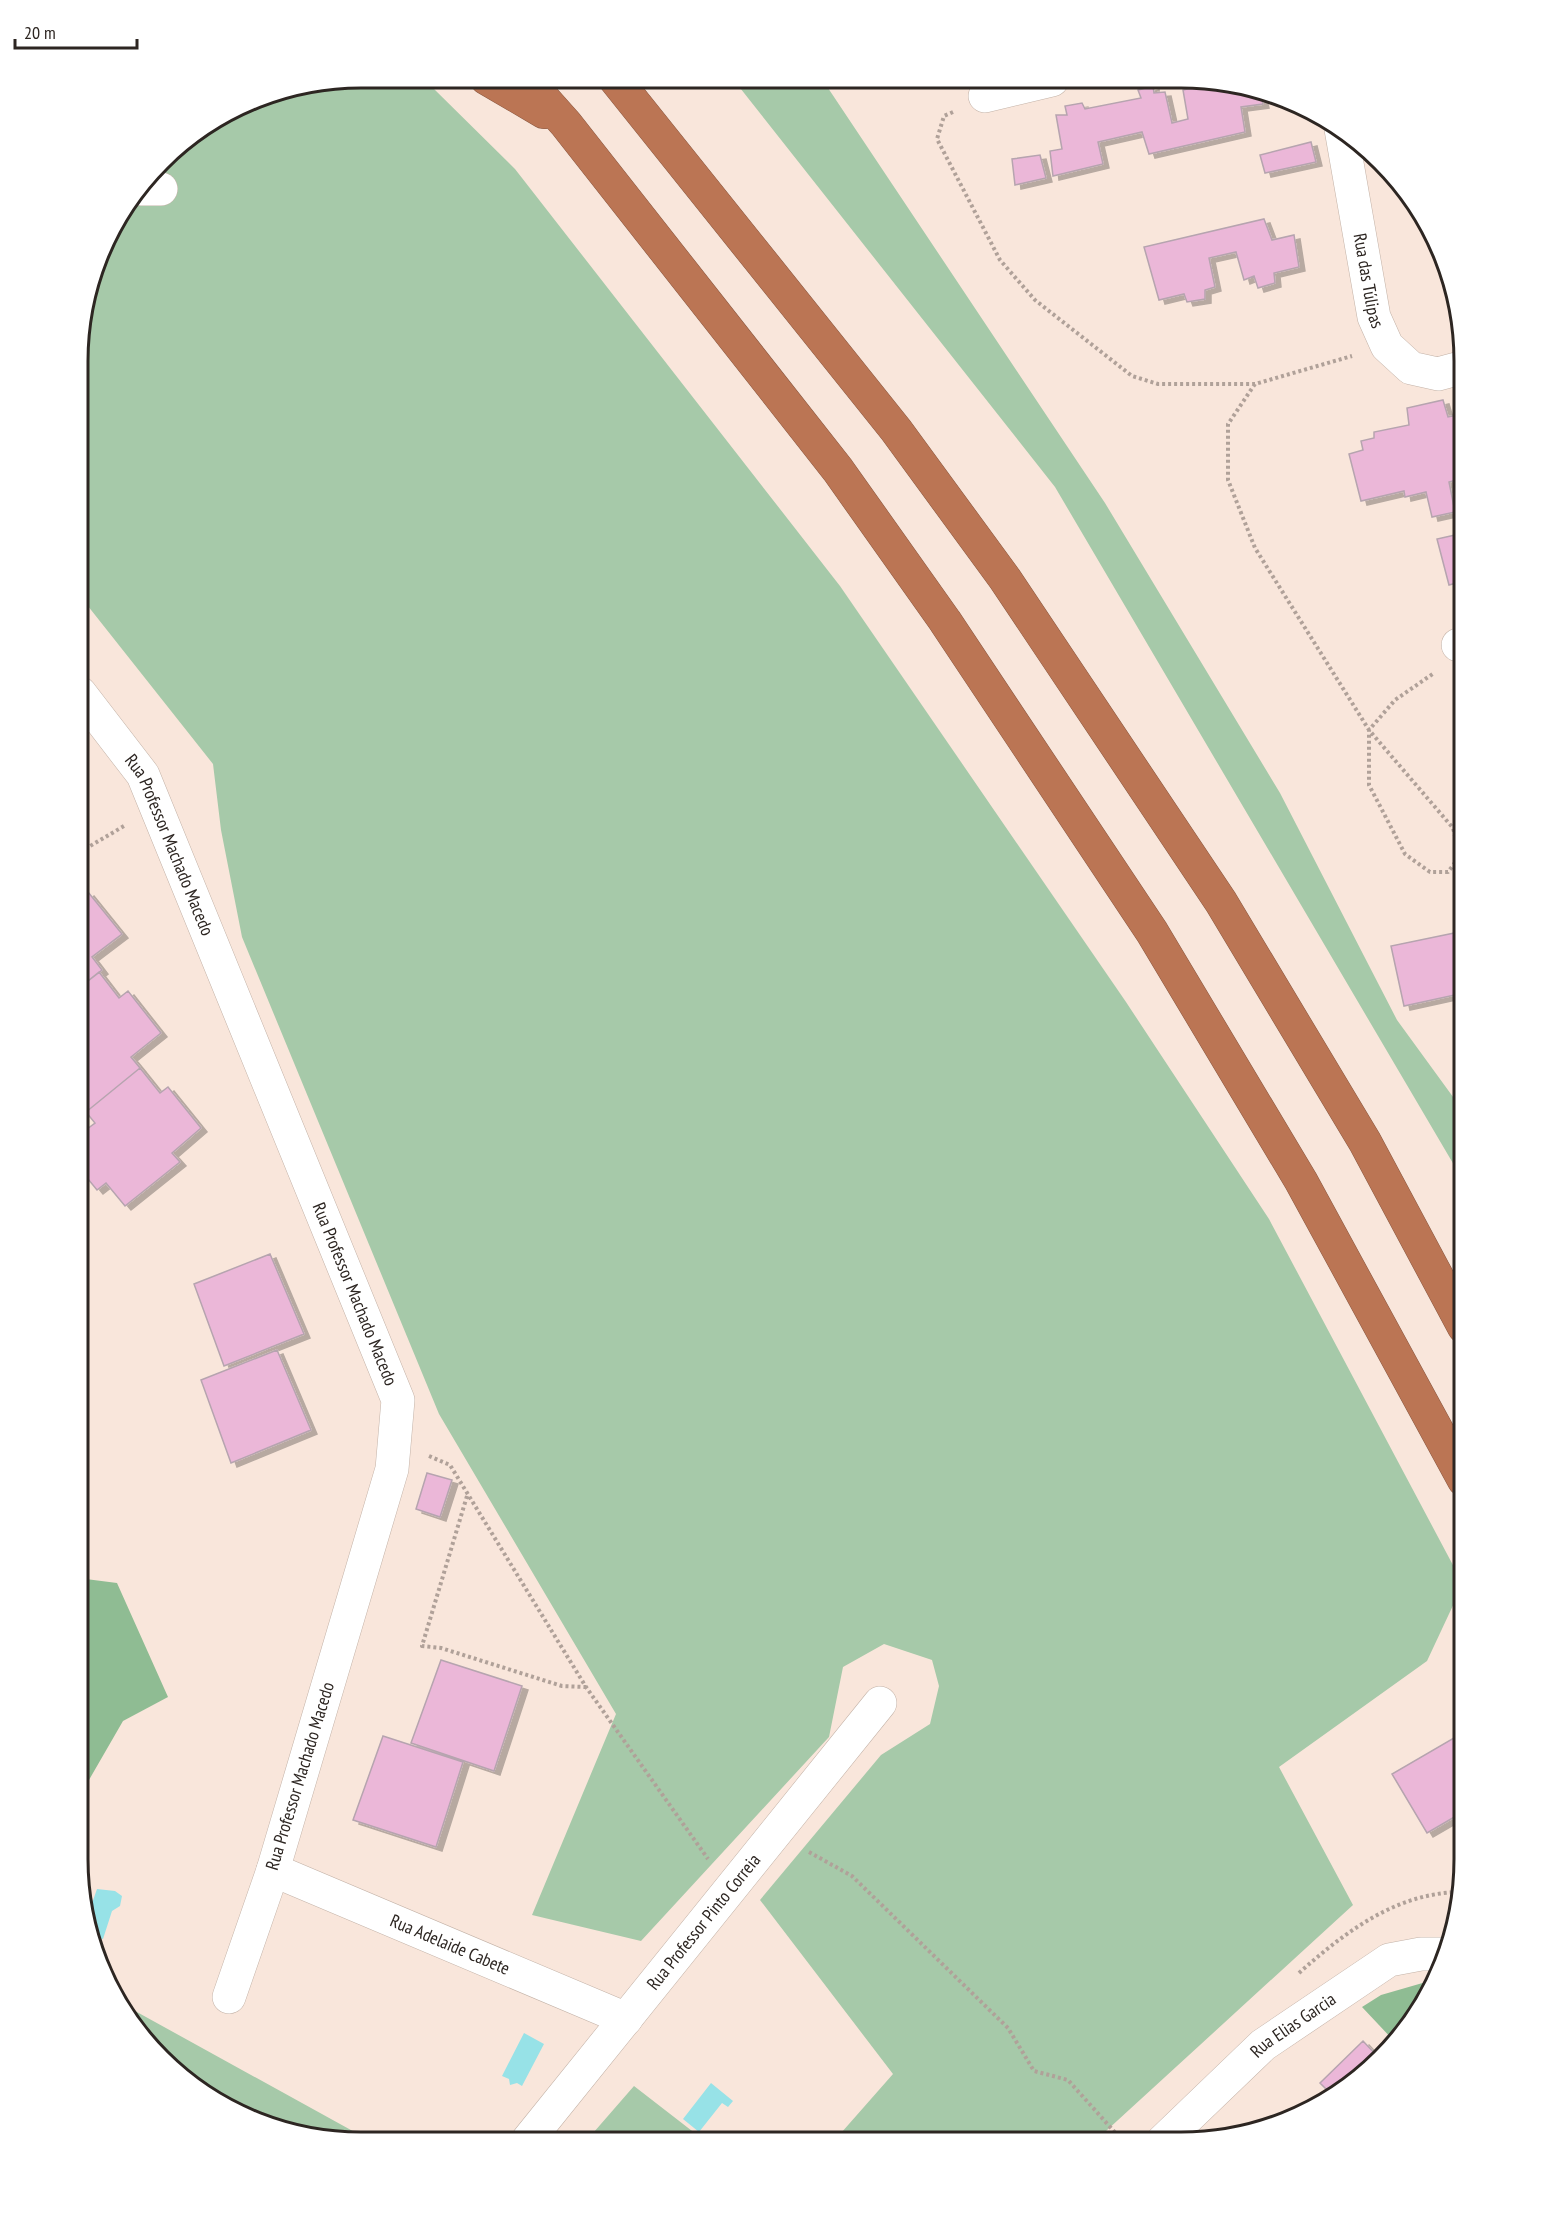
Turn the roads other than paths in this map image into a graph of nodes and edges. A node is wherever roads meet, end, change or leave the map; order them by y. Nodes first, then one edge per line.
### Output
1 (503, 88) edge
2 (534, 88) edge
3 (624, 88) edge
4 (1018, 88) edge
5 (985, 96) road end
6 (566, 124) junction
7 (1343, 143) edge
8 (1454, 370) edge
9 (88, 703) edge
10 (1454, 1308) edge
11 (1454, 1462) edge
12 (880, 1703) dead end
13 (273, 1870) junction
14 (1436, 1954) edge
15 (229, 1997) dead end
16 (626, 2019) junction
17 (534, 2132) edge
18 (1172, 2132) edge

1 - 6 highway
2 - 6 highway
3 - 10 highway
4 - 5 street
6 - 11 highway
7 - 8 street, Rua das Túlipas
9 - 13 street, Rua Professor Machado Macedo
12 - 16 street, Rua Professor Pinto Correia
13 - 15 street, Rua Professor Machado Macedo
13 - 16 street, Rua Adelaide Cabete
14 - 18 street, Rua Elias Garcia
16 - 17 street, Rua Professor Pinto Correia

